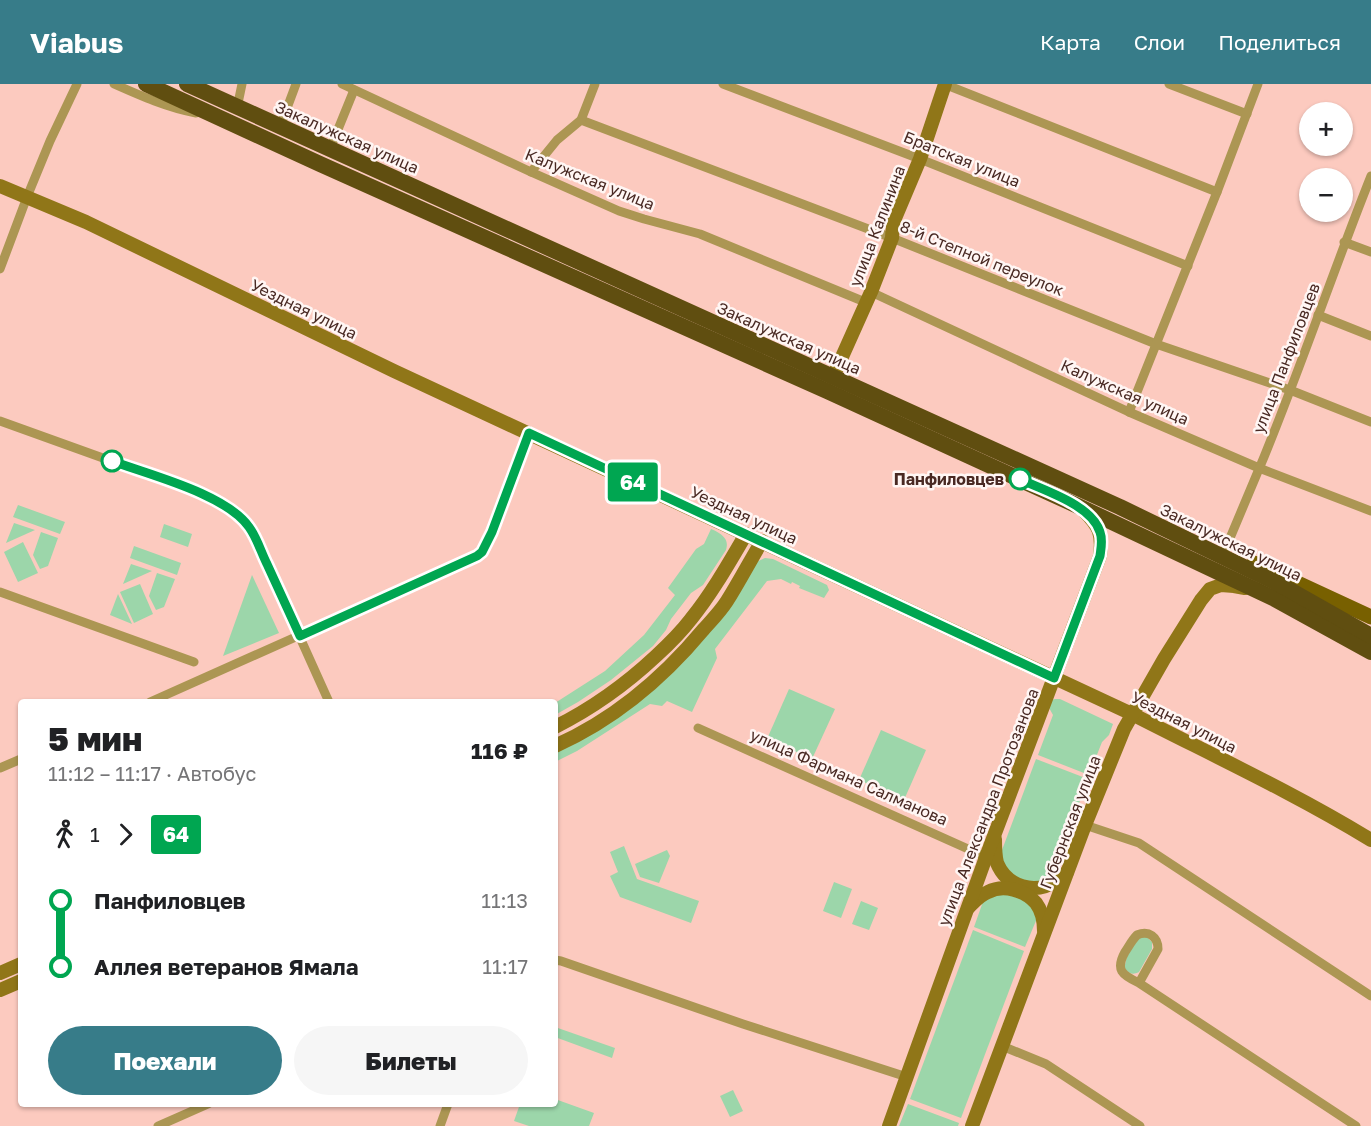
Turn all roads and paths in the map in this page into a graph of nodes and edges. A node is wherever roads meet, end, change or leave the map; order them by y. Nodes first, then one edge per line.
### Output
1 (77, 84) edge
2 (114, 84) edge
3 (146, 84) edge
4 (187, 84) edge
5 (242, 84) edge
6 (296, 84) edge
7 (342, 84) edge
8 (595, 84) edge
9 (723, 84) edge
10 (944, 84) edge
11 (1169, 84) edge
12 (1258, 84) edge
13 (354, 90) junction
14 (237, 108) junction
15 (1247, 114) junction
16 (220, 117) junction
17 (581, 120) junction
18 (280, 127) junction
19 (330, 148) junction
20 (920, 159) junction
21 (531, 172) junction
22 (1371, 176) edge
23 (0, 186) edge
24 (1217, 192) junction
25 (27, 197) junction
26 (892, 238) junction
27 (1344, 242) junction
28 (1371, 252) edge
29 (1188, 266) junction
30 (0, 269) edge
31 (868, 297) junction
32 (1318, 315) junction
33 (1371, 336) edge
34 (1156, 344) junction
35 (833, 377) junction
36 (1290, 390) junction
37 (1129, 412) junction
38 (0, 421) edge
39 (1371, 422) edge
40 (529, 433) junction
41 (1259, 468) junction
42 (1078, 506) junction
43 (1371, 511) edge
44 (746, 534) junction
45 (1182, 538) junction
46 (762, 541) junction
47 (1225, 550) junction
48 (1258, 591) junction
49 (0, 592) edge
50 (1371, 617) edge
51 (300, 636) junction
52 (1371, 636) edge
53 (1371, 652) edge
54 (194, 662) dead end
55 (1054, 678) junction
56 (157, 699) edge
57 (328, 699) edge
58 (1132, 714) junction
59 (558, 725) edge
60 (698, 728) dead end
61 (558, 744) edge
62 (18, 760) edge
63 (0, 768) edge
64 (1085, 825) junction
65 (995, 834) junction
66 (1371, 840) edge
67 (986, 857) junction
68 (1069, 870) junction
69 (967, 910) junction
70 (1044, 936) junction
71 (558, 960) edge
72 (18, 965) edge
73 (0, 973) edge
74 (18, 982) edge
75 (1139, 983) junction
76 (0, 990) edge
77 (1371, 996) edge
78 (1002, 1046) junction
79 (907, 1077) junction
80 (201, 1107) edge
81 (447, 1107) edge
82 (158, 1126) edge
83 (440, 1126) edge
84 (889, 1126) edge
85 (972, 1126) edge
86 (1140, 1126) edge
87 (1356, 1126) edge

1 - 25 street
2 - 16 street
3 - 16 highway
4 - 14 highway, Закалужская улица
5 - 14 street
6 - 18 street
7 - 13 street, Калужская улица
8 - 17 street
9 - 20 street, Братская улица
10 - 20 street, улица Калинина
10 - 24 street
11 - 15 street
12 - 15 street
13 - 19 street
13 - 21 street, Калужская улица
14 - 18 highway, Закалужская улица
15 - 24 street
16 - 42 highway
17 - 21 street
17 - 26 street, 8-й Степной переулок
18 - 19 highway, Закалужская улица
19 - 35 highway, Закалужская улица
20 - 26 street, улица Калинина
20 - 29 street, Братская улица
21 - 31 street, Калужская улица
22 - 27 street, улица Панфиловцев
23 - 25 street, Уездная улица
24 - 29 street
25 - 30 street
25 - 40 street, Уездная улица
26 - 31 street, улица Калинина
26 - 34 street, 8-й Степной переулок
27 - 28 street
27 - 32 street, улица Панфиловцев
29 - 34 street
31 - 35 street, улица Калинина
31 - 37 street, Калужская улица
32 - 33 street
32 - 36 street, улица Панфиловцев
34 - 36 street, 8-й Степной переулок
34 - 37 street
35 - 45 highway, Закалужская улица
36 - 39 street, 8-й Степной переулок
36 - 41 street, улица Панфиловцев
37 - 41 street, Калужская улица
38 - 51 street
40 - 44 street, Уездная улица
40 - 51 street
41 - 43 street, Калужская улица
41 - 47 street, улица Панфиловцев
42 - 48 highway
42 - 55 street, улица Александра Протозанова
44 - 46 street, Уездная улица
44 - 59 street
45 - 47 main road
45 - 52 highway, Закалужская улица
46 - 55 street, Уездная улица
46 - 61 street
47 - 50 main road
48 - 53 highway
48 - 58 street, Губернская улица
49 - 54 street
51 - 56 street
51 - 57 street
55 - 58 street, Уездная улица
55 - 65 street, улица Александра Протозанова
58 - 64 street, Губернская улица
58 - 66 street, Уездная улица
60 - 67 street, улица Фармана Салманова
62 - 63 street
64 - 68 street, Губернская улица
64 - 77 street
65 - 67 street, улица Александра Протозанова
65 - 68 street
67 - 69 street, улица Александра Протозанова
68 - 70 street, Губернская улица
69 - 70 street
69 - 79 street, улица Александра Протозанова
70 - 78 street, Губернская улица
71 - 79 street
72 - 73 street
74 - 76 street
75 - 75 street
75 - 87 street
78 - 85 street, Губернская улица
78 - 86 street
79 - 84 street, улица Александра Протозанова
80 - 82 street
81 - 83 street

